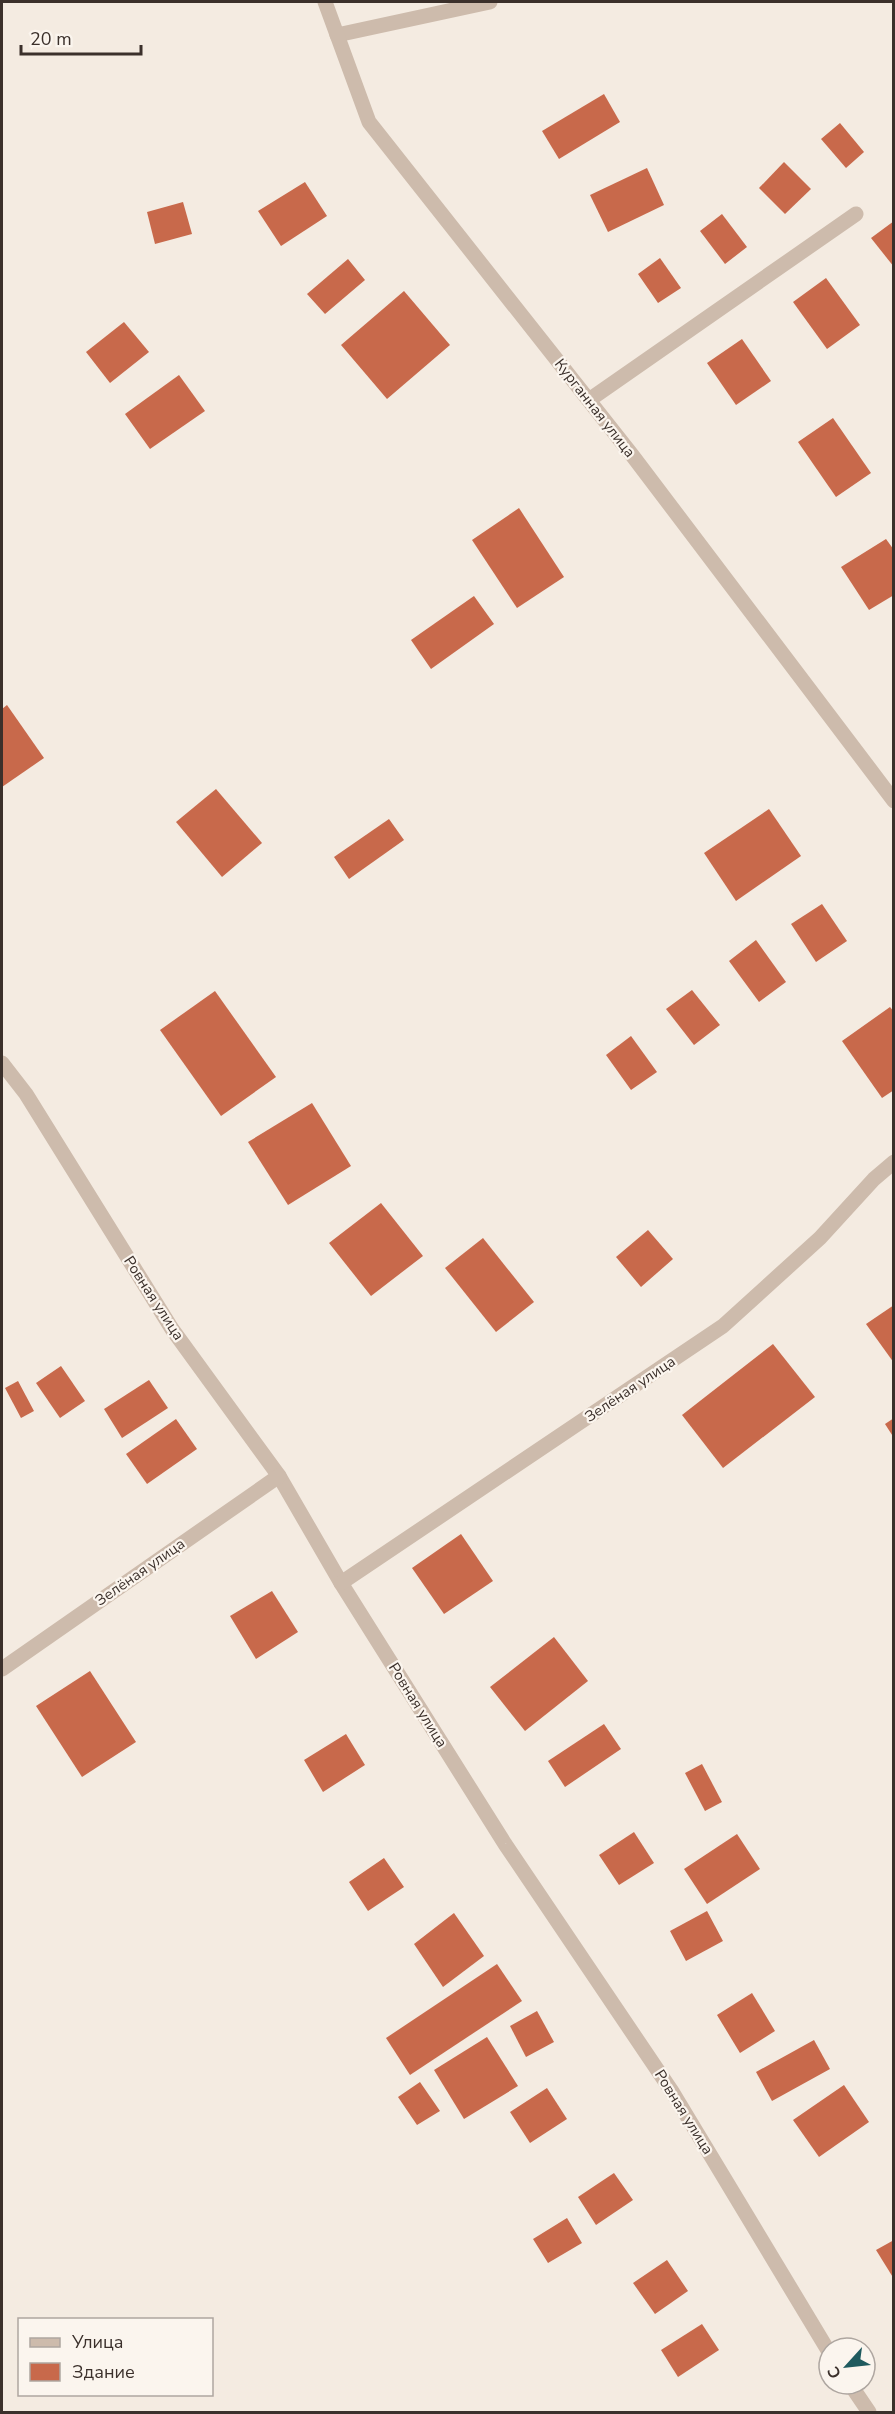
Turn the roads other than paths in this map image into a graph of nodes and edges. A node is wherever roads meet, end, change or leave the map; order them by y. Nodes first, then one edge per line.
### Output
1 (325, 2) edge
2 (490, 2) edge
3 (337, 35) junction
4 (856, 214) dead end
5 (589, 400) junction
6 (894, 801) edge
7 (2, 1063) edge
8 (894, 1162) edge
9 (279, 1476) junction
10 (341, 1583) junction
11 (2, 1669) edge
12 (819, 2336) edge
13 (858, 2396) edge
14 (869, 2412) edge

1 - 3 street, Курганная улица
2 - 3 street
3 - 5 street, Курганная улица
4 - 5 street
5 - 6 street, Курганная улица
7 - 9 street, Ровная улица
8 - 10 street, Зелёная улица
9 - 10 street, Ровная улица
9 - 11 street, Зелёная улица
10 - 12 street, Ровная улица
13 - 14 street

